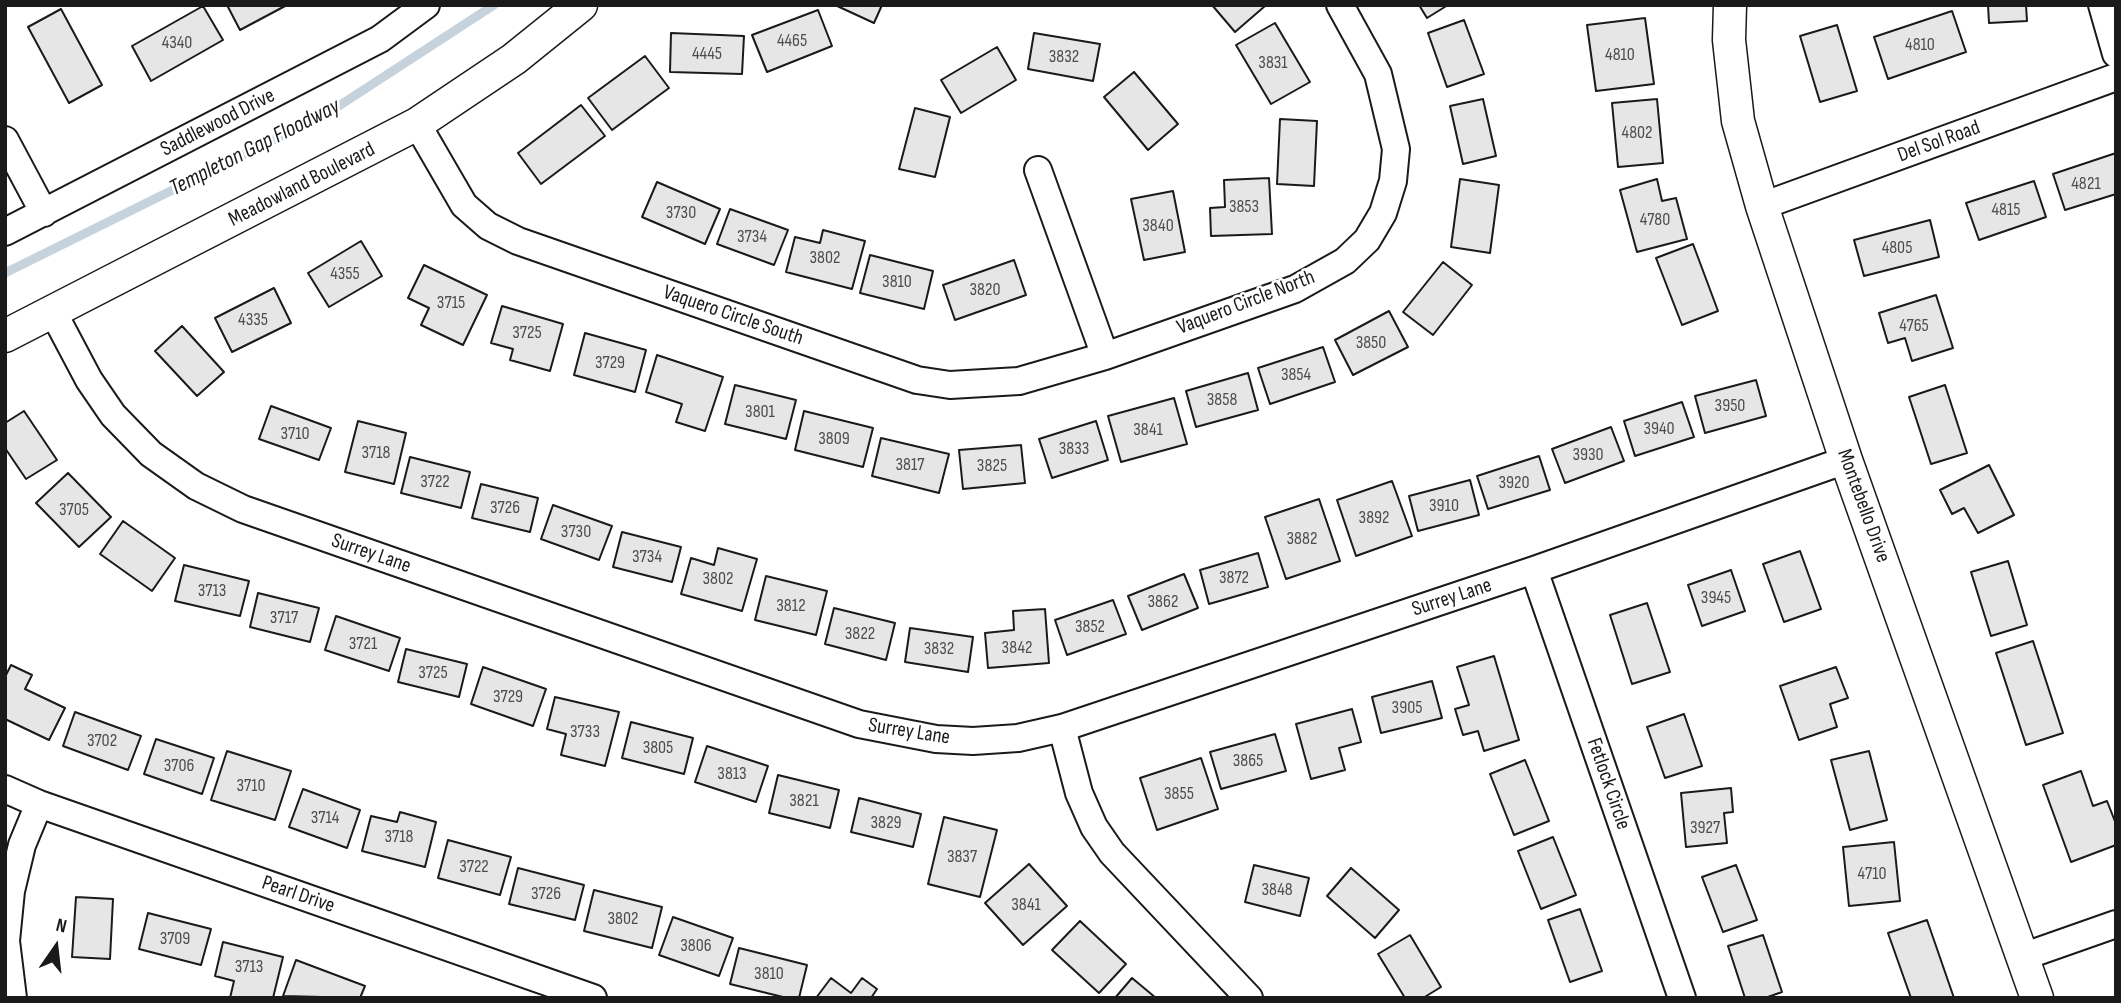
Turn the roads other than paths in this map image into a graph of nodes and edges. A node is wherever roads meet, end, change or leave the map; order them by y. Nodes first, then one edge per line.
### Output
1 (426, 5) edge
2 (581, 5) edge
3 (1340, 5) edge
4 (1730, 5) edge
5 (2102, 5) edge
6 (2116, 54) edge
7 (2116, 77) edge
8 (417, 124) junction
9 (5, 140) edge
10 (1038, 170) dead end
11 (1762, 206) junction
12 (44, 213) junction
13 (5, 232) edge
14 (53, 312) junction
15 (5, 336) edge
16 (1156, 337) joint
17 (1105, 356) junction
18 (1846, 460) junction
19 (1534, 570) junction
20 (1062, 728) junction
21 (5, 789) edge
22 (39, 804) junction
23 (2116, 924) edge
24 (2025, 956) junction
25 (13, 998) edge
26 (593, 998) edge
27 (1249, 998) edge
28 (1682, 998) edge
29 (2037, 998) edge

1 - 12 street, Saddlewood Drive
2 - 8 street, Meadowland Boulevard
3 - 16 street, Vaquero Circle North
4 - 11 street, Montebello Drive
5 - 6 street
7 - 11 street, Del Sol Road
8 - 14 street, Meadowland Boulevard
8 - 17 street, Vaquero Circle South
9 - 12 street
10 - 17 street
11 - 18 street, Montebello Drive
12 - 13 street, Saddlewood Drive
14 - 15 street, Meadowland Boulevard
14 - 20 street, Surrey Lane
16 - 17 street, Vaquero Circle South
18 - 19 street, Surrey Lane
18 - 24 street, Montebello Drive
19 - 20 street, Surrey Lane
19 - 28 street, Fetlock Circle
20 - 27 street
21 - 22 street, Pearl Drive
22 - 25 street
22 - 26 street, Pearl Drive
23 - 24 street
24 - 29 street, Montebello Drive

